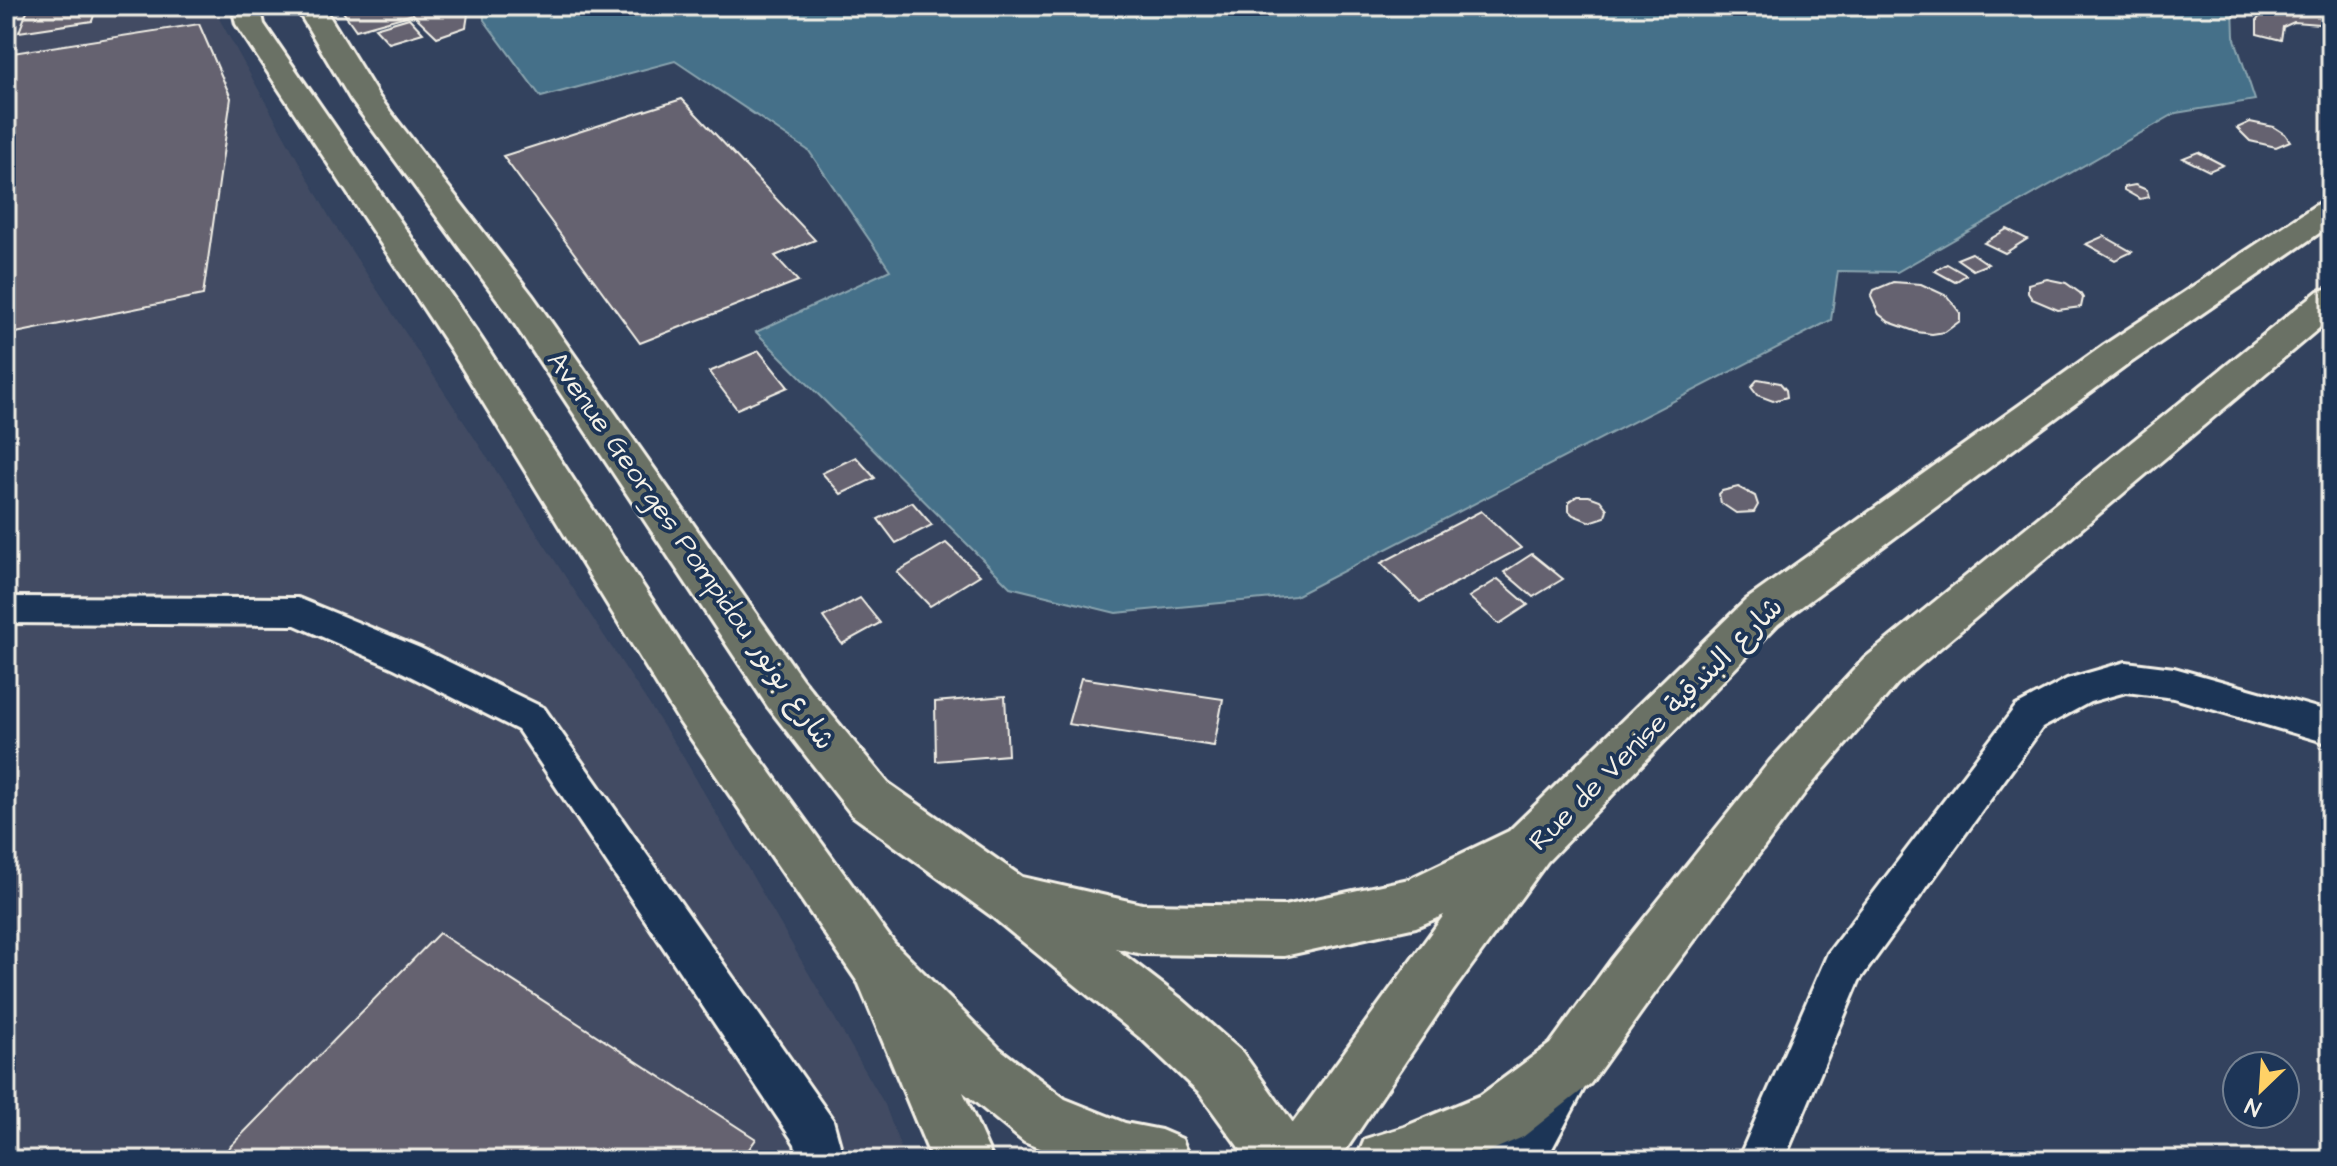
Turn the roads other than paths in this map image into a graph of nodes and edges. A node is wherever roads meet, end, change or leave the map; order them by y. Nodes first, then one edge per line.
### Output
1 (246, 6) edge
2 (309, 6) edge
3 (2331, 210) edge
4 (2331, 299) edge
5 (6, 610) edge
6 (2331, 728) edge
7 (1529, 846) junction
8 (1009, 898) junction
9 (875, 962) junction
10 (1570, 1064) junction
11 (821, 1160) edge
12 (963, 1160) edge
13 (1161, 1160) edge
14 (1282, 1160) edge
15 (1303, 1160) edge
16 (1386, 1160) edge
17 (1512, 1160) edge
18 (1761, 1160) edge

1 - 9 main road
2 - 8 main road, Avenue Georges Pompidou شارع بونور
3 - 7 main road, Rue de Venise شارع البندقية
4 - 10 main road
5 - 11 lane
6 - 18 lane
7 - 8 main road
7 - 15 main road, Rue de Venise شارع البندقية
8 - 14 main road, Avenue Georges Pompidou شارع بونور
9 - 12 main road
9 - 13 main road
10 - 16 main road
10 - 17 main road

